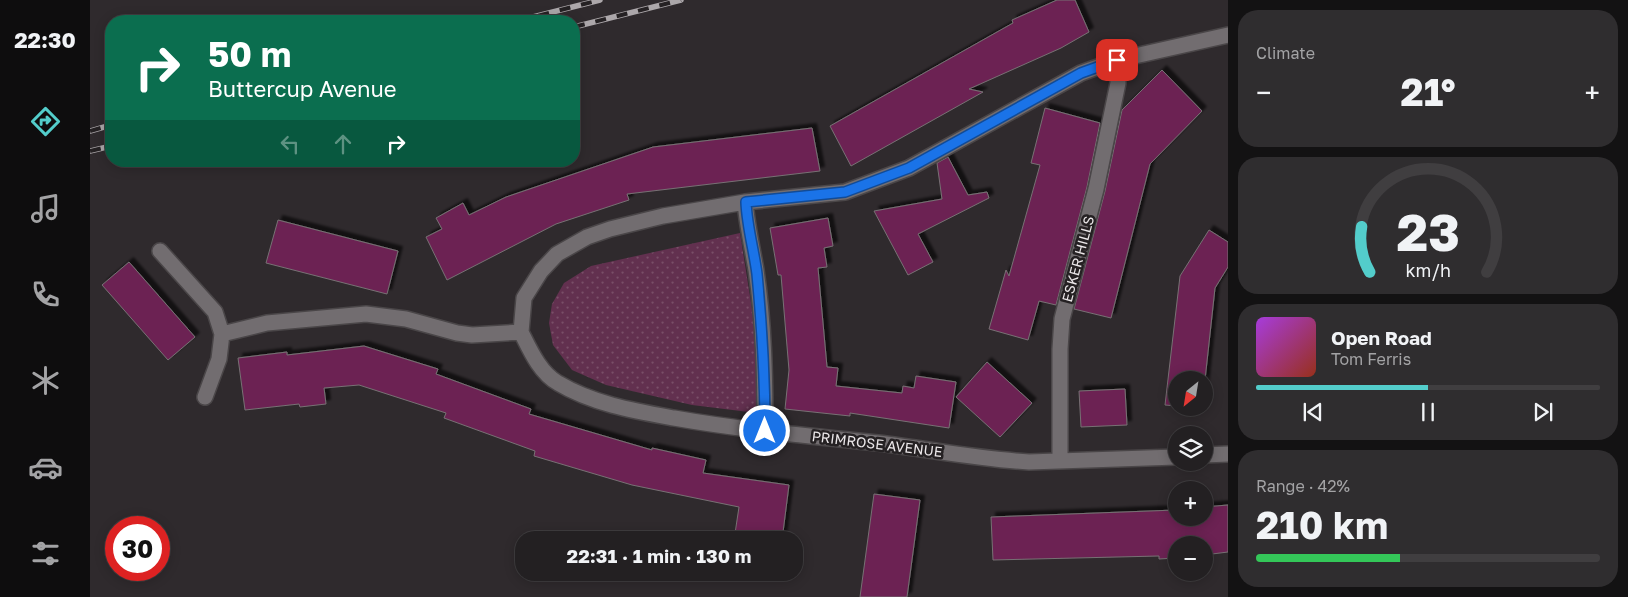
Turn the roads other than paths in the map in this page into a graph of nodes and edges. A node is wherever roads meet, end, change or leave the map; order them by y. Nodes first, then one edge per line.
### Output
1 (1228, 35) edge
2 (1117, 60) junction
3 (746, 202) junction
4 (160, 251) dead end
5 (521, 332) junction
6 (222, 334) junction
7 (205, 397) dead end
8 (765, 431) junction
9 (1228, 454) edge
10 (1213, 455) edge
11 (1168, 457) edge
12 (1060, 461) junction

1 - 2 street
2 - 3 street
2 - 12 street, ESKER HILLS
3 - 5 street
3 - 8 street
4 - 6 street
5 - 6 street
5 - 8 street, PRIMROSE AVENUE
6 - 7 street
8 - 12 street, PRIMROSE AVENUE
9 - 10 street
11 - 12 street, PRIMROSE AVENUE

